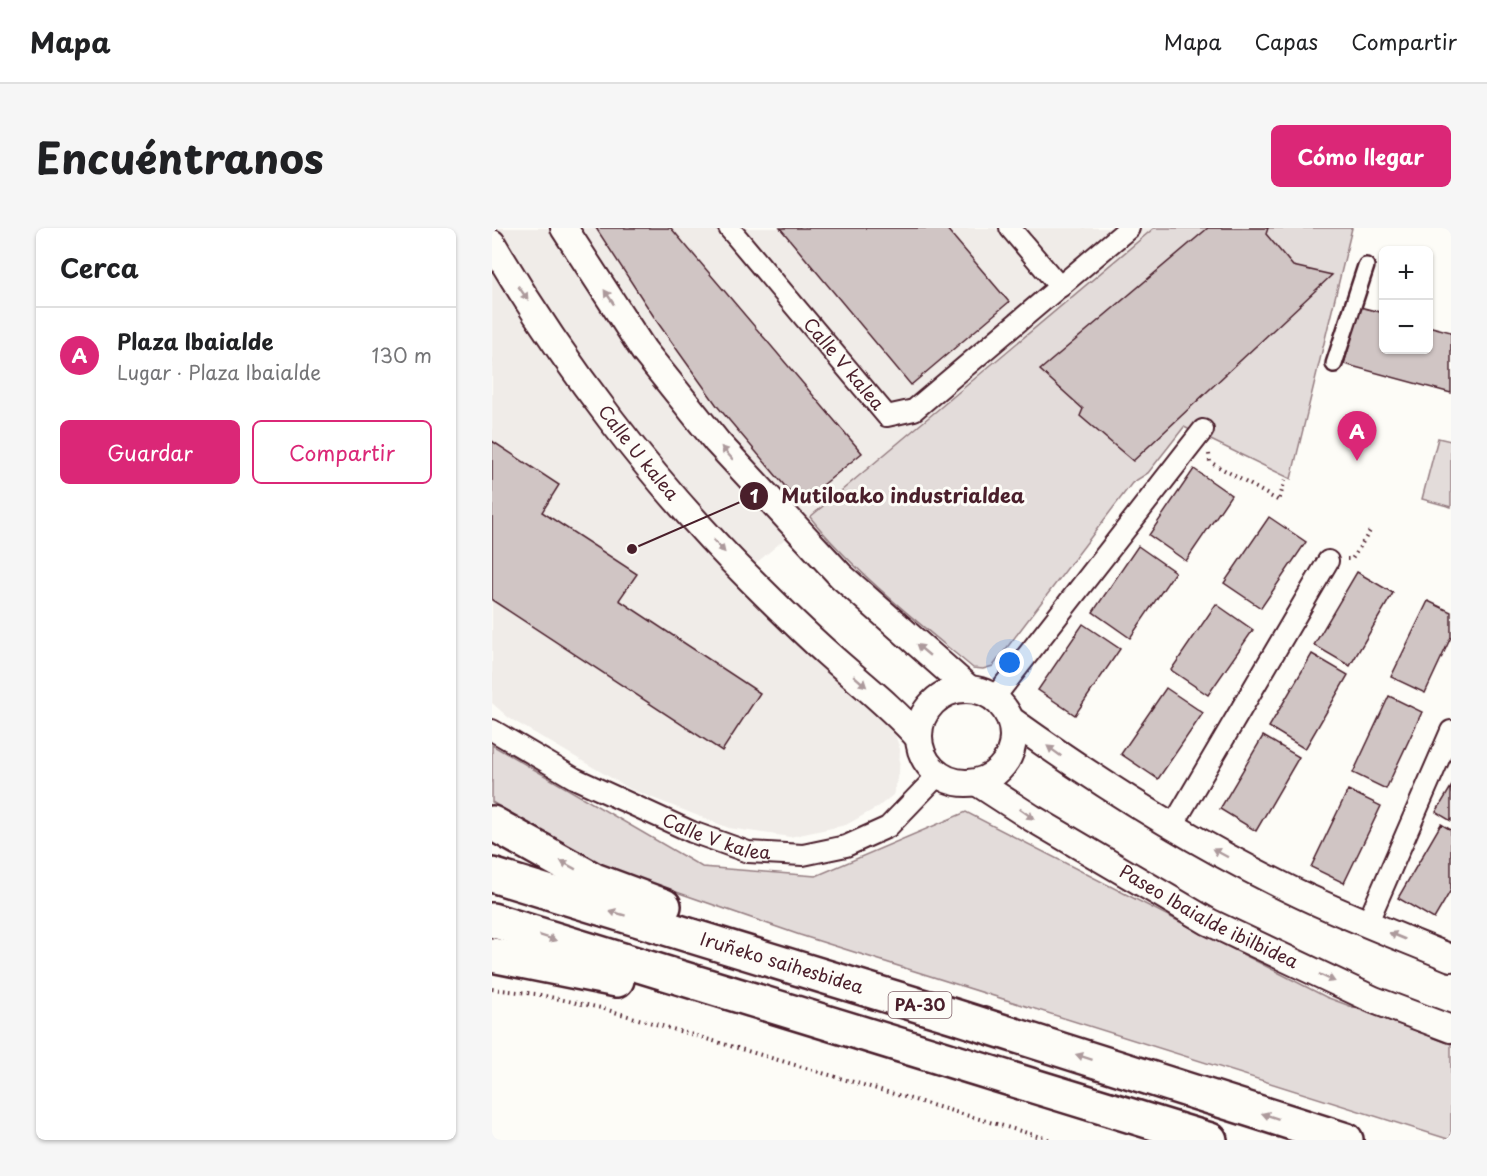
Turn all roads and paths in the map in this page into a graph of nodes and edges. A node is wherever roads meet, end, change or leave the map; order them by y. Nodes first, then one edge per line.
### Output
1 (564, 228) edge
2 (729, 228) edge
3 (1010, 228) edge
4 (1129, 228) edge
5 (492, 243) edge
6 (1366, 266) dead end
7 (1060, 287) junction
8 (1334, 364) dead end
9 (1203, 430) dead end
10 (1372, 528) dead end
11 (1328, 561) joint
12 (968, 688) junction
13 (994, 698) junction
14 (1011, 720) junction
15 (492, 730) edge
16 (1451, 731) edge
17 (918, 737) junction
18 (938, 775) junction
19 (978, 783) junction
20 (492, 823) edge
21 (1172, 827) junction
22 (492, 875) edge
23 (492, 920) edge
24 (1367, 924) junction
25 (492, 955) edge
26 (1451, 958) edge
27 (492, 989) edge
28 (954, 1016) junction
29 (1451, 1029) edge
30 (1119, 1112) junction
31 (1051, 1140) edge
32 (1210, 1140) edge
33 (1346, 1140) edge

12 -> 1 street
2 - 7 street, Calle V kalea
3 - 7 street
4 - 7 street
5 -> 17 street, Calle U kalea
6 - 8 street
9 - 13 street
10 - 11 path
11 - 21 street
12 - 13 street
12 - 17 street
13 - 14 street
14 - 19 street
21 -> 14 street
15 - 18 street, Calle V kalea
16 - 24 street
17 - 18 street
18 - 19 street
19 -> 29 street, Paseo Ibaialde ibilbidea
28 -> 20 highway
24 -> 21 street
28 -> 22 highway, Iruñeko saihesbidea / PA-30
23 -> 30 highway, PA-30
26 -> 24 street
25 - 30 highway
27 - 31 path
33 -> 28 highway, Iruñeko saihesbidea / PA-30
30 - 32 highway, PA-30

